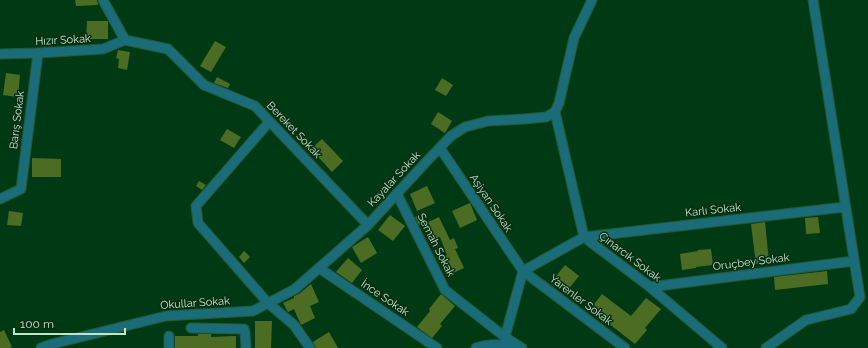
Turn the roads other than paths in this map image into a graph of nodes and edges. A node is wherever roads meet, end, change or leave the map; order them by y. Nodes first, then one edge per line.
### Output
1 (103, 0) edge
2 (592, 0) edge
3 (813, 0) edge
4 (125, 40) junction
5 (38, 53) junction
6 (0, 54) edge
7 (555, 112) junction
8 (269, 122) junction
9 (440, 148) junction
10 (397, 194) junction
11 (0, 198) edge
12 (846, 207) junction
13 (368, 225) junction
14 (584, 237) junction
15 (854, 261) junction
16 (319, 268) junction
17 (523, 271) junction
18 (650, 287) junction
19 (268, 303) junction
20 (191, 328) dead end
21 (169, 336) dead end
22 (505, 337) junction
23 (520, 347) edge
24 (41, 348) edge
25 (169, 348) edge
26 (246, 348) edge
27 (310, 348) edge
28 (437, 348) edge
29 (476, 348) edge
30 (625, 348) edge
31 (722, 348) edge
32 (766, 348) edge

1 - 4 street
2 - 7 street
3 - 12 street
4 - 5 street, Hızır Sokak
4 - 8 street, Bereket Sokak
5 - 6 street, Hızır Sokak
5 - 11 street, Barış Sokak
7 - 9 street, Kayalar Sokak
7 - 14 street, Çınarcık Sokak
8 - 13 street, Bereket Sokak
8 - 19 street
9 - 10 street, Kayalar Sokak
9 - 17 street, Aşiyan Sokak
10 - 13 street, Kayalar Sokak
10 - 22 street, Semah Sokak
12 - 14 street, Karlı Sokak
12 - 15 street
13 - 16 street, Kayalar Sokak
14 - 17 street
14 - 18 street, Çınarcık Sokak
15 - 18 street, Oruçbey Sokak
15 - 32 street
16 - 19 street, Kayalar Sokak
16 - 28 street, İnce Sokak
17 - 22 street
17 - 30 street, Yarenler Sokak
18 - 31 street, Çınarcık Sokak
19 - 24 street, Okullar Sokak
19 - 27 street
20 - 26 street
21 - 25 street
22 - 23 street, Semah Sokak
23 - 29 street

